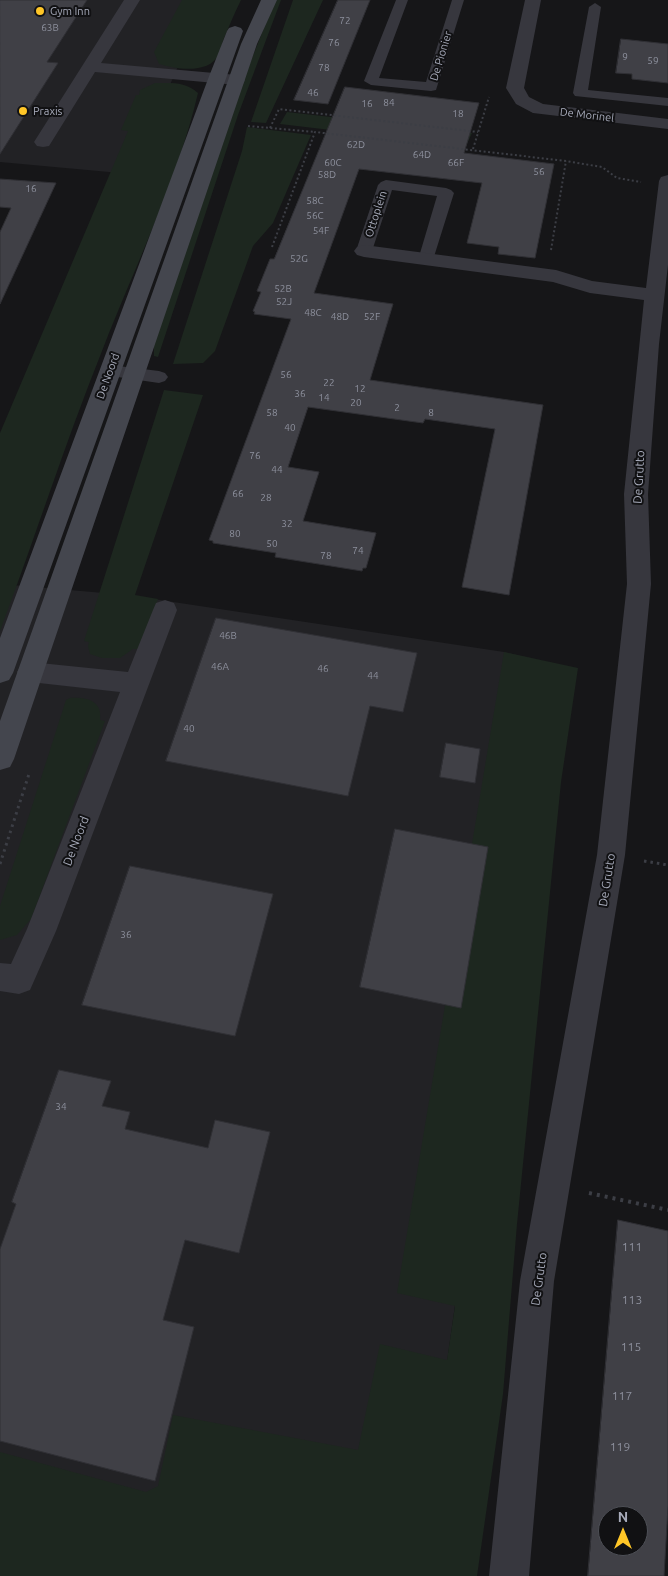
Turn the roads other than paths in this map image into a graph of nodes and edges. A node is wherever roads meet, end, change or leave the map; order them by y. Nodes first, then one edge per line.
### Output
1 (132, 0) edge
2 (248, 0) edge
3 (269, 0) edge
4 (402, 0) edge
5 (458, 0) edge
6 (533, 0) edge
7 (595, 7) dead end
8 (90, 67) junction
9 (226, 80) junction
10 (668, 102) edge
11 (668, 124) edge
12 (43, 142) dead end
13 (667, 183) edge
14 (364, 251) joint
15 (426, 260) junction
16 (655, 295) junction
17 (110, 371) junction
18 (135, 374) junction
19 (159, 377) dead end
20 (165, 610) dead end
21 (30, 672) junction
22 (0, 673) edge
23 (136, 683) junction
24 (0, 759) edge
25 (0, 977) edge
26 (509, 1576) edge

1 - 8 street
2 - 9 main road, De Noord
3 - 9 main road, De Noord
4 - 5 lane, De Pionier
6 - 11 street, De Morinel
7 - 10 lane
8 - 9 street
8 - 12 street
9 - 17 main road, De Noord
9 - 18 main road, De Noord
13 - 16 street, De Grutto
14 - 15 street, Ottoplein
14 - 15 lane, Ottoplein
15 - 16 street, Ottoplein
16 - 26 street, De Grutto
17 - 18 lane
17 - 22 main road, De Noord
18 - 19 lane
18 - 21 main road, De Noord
20 - 23 street, De Noord
21 - 23 street
21 - 24 main road, De Noord
23 - 25 street, De Noord

